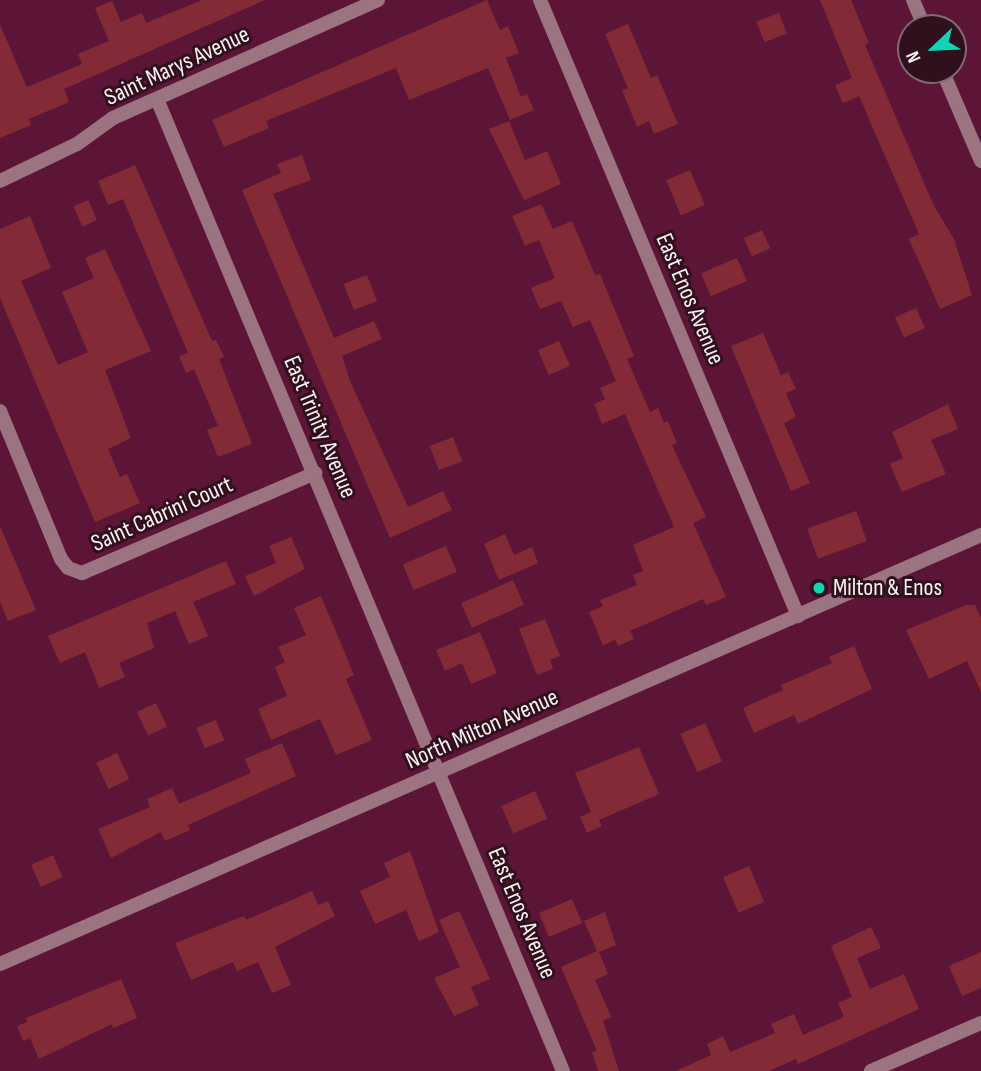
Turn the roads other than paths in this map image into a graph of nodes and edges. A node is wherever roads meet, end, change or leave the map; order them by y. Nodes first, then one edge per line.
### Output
1 (378, 0) edge
2 (540, 0) edge
3 (948, 84) edge
4 (157, 99) junction
5 (981, 161) edge
6 (0, 181) edge
7 (0, 411) edge
8 (315, 472) junction
9 (981, 535) edge
10 (798, 616) junction
11 (439, 773) junction
12 (0, 964) edge
13 (981, 1023) edge
14 (563, 1071) edge
15 (870, 1071) edge

1 - 4 street, Saint Marys Avenue
2 - 10 street, East Enos Avenue
3 - 5 street
4 - 6 street, Saint Marys Avenue
4 - 8 street, East Trinity Avenue
7 - 8 street, Saint Cabrini Court
8 - 11 street, East Trinity Avenue
9 - 10 street, North Milton Avenue
10 - 11 street, North Milton Avenue
11 - 12 street, North Milton Avenue
11 - 14 street, East Enos Avenue
13 - 15 street

